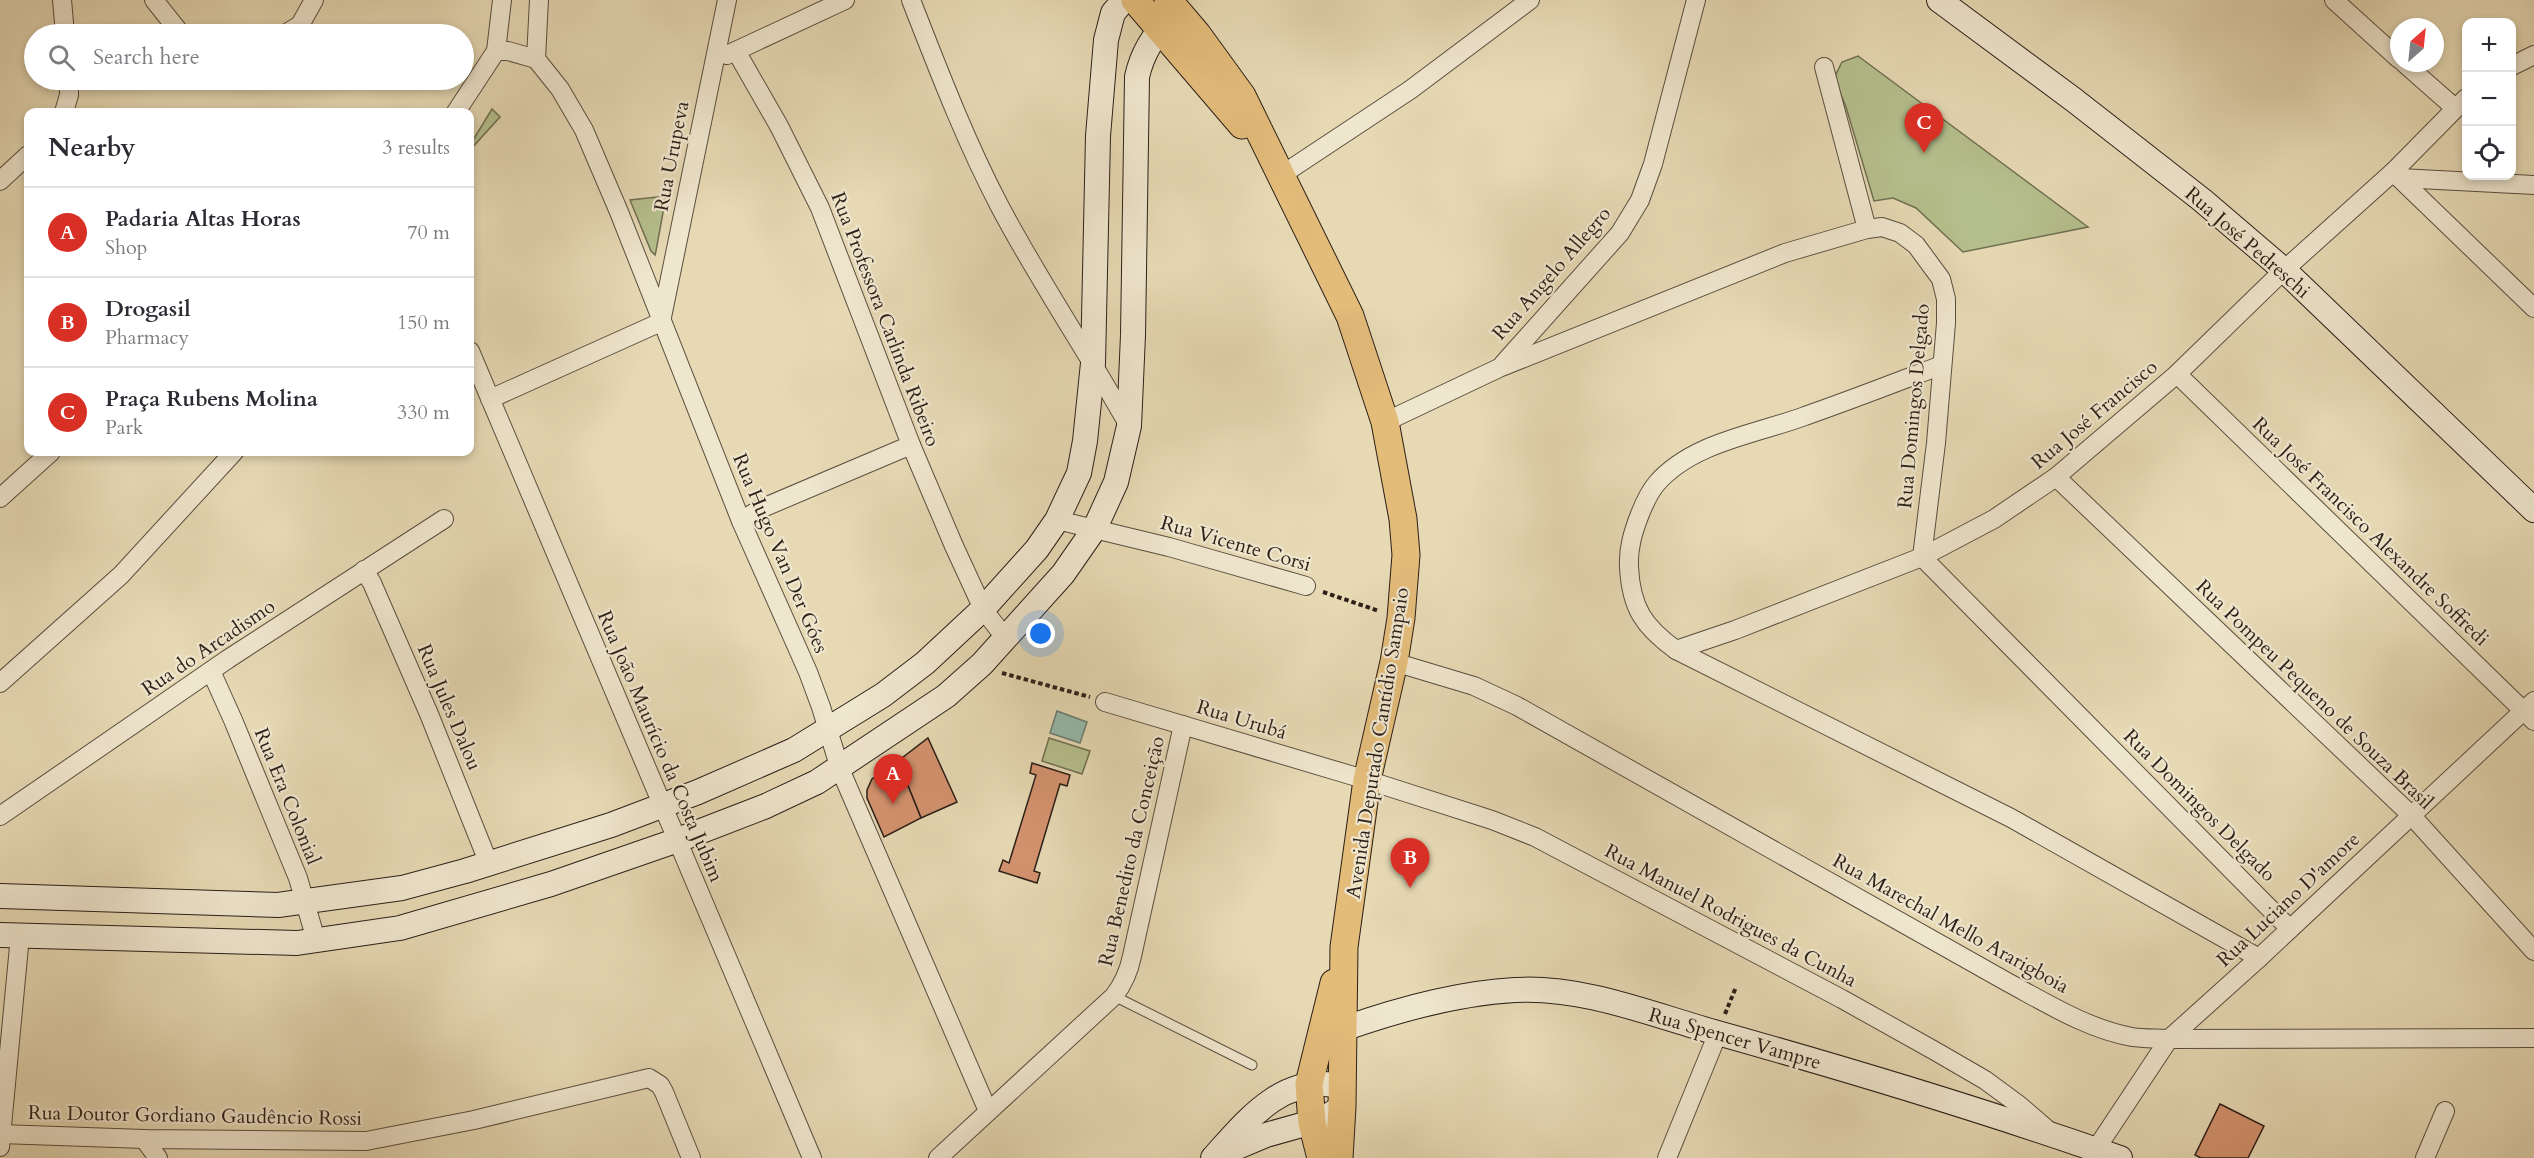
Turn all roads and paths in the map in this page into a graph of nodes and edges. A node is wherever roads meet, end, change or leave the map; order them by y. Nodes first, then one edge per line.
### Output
1 (62, 0) edge
2 (154, 0) edge
3 (314, 0) edge
4 (502, 0) edge
5 (539, 0) edge
6 (727, 0) edge
7 (845, 0) edge
8 (911, 0) edge
9 (1103, 0) edge
10 (1124, 0) edge
11 (1135, 0) edge
12 (1530, 0) edge
13 (1696, 0) edge
14 (1939, 0) edge
15 (2334, 0) edge
16 (1172, 10) edge
17 (64, 24) edge
18 (173, 24) edge
19 (301, 24) edge
20 (1106, 39) junction
21 (496, 51) junction
22 (736, 51) junction
23 (2390, 51) edge
24 (2534, 55) edge
25 (536, 59) junction
26 (714, 60) junction
27 (2516, 64) edge
28 (1824, 67) dead end
29 (2417, 72) edge
30 (474, 85) edge
31 (69, 90) edge
32 (470, 90) edge
33 (2461, 103) edge
34 (65, 108) edge
35 (459, 108) edge
36 (24, 159) edge
37 (1278, 172) junction
38 (2396, 175) junction
39 (0, 180) edge
40 (2534, 185) edge
41 (1867, 229) junction
42 (2284, 270) junction
43 (2534, 308) edge
44 (661, 322) junction
45 (474, 361) edge
46 (1093, 363) junction
47 (1942, 365) junction
48 (1499, 368) junction
49 (2177, 374) junction
50 (490, 399) junction
51 (1385, 422) junction
52 (1129, 426) junction
53 (911, 445) junction
54 (47, 456) edge
55 (230, 456) edge
56 (2056, 477) junction
57 (0, 498) edge
58 (2534, 510) edge
59 (444, 519) dead end
60 (1057, 520) junction
61 (741, 521) junction
62 (1095, 528) junction
63 (1922, 557) junction
64 (364, 570) junction
65 (1306, 586) joint
66 (983, 609) junction
67 (1401, 618) junction
68 (1006, 639) junction
69 (1676, 650) junction
70 (1394, 662) junction
71 (982, 664) junction
72 (211, 671) junction
73 (0, 683) edge
74 (1105, 702) joint
75 (2531, 711) edge
76 (1184, 725) junction
77 (828, 730) junction
78 (840, 769) junction
79 (1367, 780) junction
80 (662, 805) junction
81 (2411, 815) junction
82 (0, 816) edge
83 (678, 840) junction
84 (489, 864) junction
85 (0, 896) edge
86 (306, 902) junction
87 (2290, 929) junction
88 (10, 936) edge
89 (316, 940) junction
90 (1344, 947) junction
91 (2534, 951) edge
92 (2259, 958) junction
93 (1736, 987) dead end
94 (1114, 996) junction
95 (1343, 1029) junction
96 (1718, 1033) junction
97 (2169, 1038) junction
98 (2534, 1038) edge
99 (1252, 1065) dead end
100 (1309, 1084) junction
101 (1342, 1096) junction
102 (988, 1111) junction
103 (2445, 1111) dead end
104 (1312, 1123) junction
105 (2051, 1133) junction
106 (0, 1139) edge
107 (144, 1139) junction
108 (2096, 1149) junction
109 (158, 1158) edge
110 (691, 1158) edge
111 (812, 1158) edge
112 (938, 1158) edge
113 (1213, 1158) edge
114 (1321, 1158) edge
115 (1339, 1158) edge
116 (1667, 1158) edge
117 (2120, 1158) edge
118 (2425, 1158) edge

1 - 17 street
2 - 18 street
3 - 19 street
4 - 21 street
5 - 25 street
6 - 26 street, Rua Urupeva
7 - 22 street
8 - 46 street
9 - 20 main road
10 - 20 main road
11 - 16 main road, Avenida Deputado Cantídio Sampaio
12 - 37 street
13 - 48 street, Rua Angelo Allegro
14 - 42 main road, Rua José Pedreschi
15 - 23 street
16 - 37 main road, Avenida Deputado Cantídio Sampaio
16 - 52 main road
20 - 46 main road
21 - 25 street
21 - 30 street
22 - 26 street
22 - 53 street, Rua Professora Carlinda Ribeiro
24 - 27 street
25 - 44 street, Rua Hugo Van Der Góes
26 - 44 street, Rua Urupeva
28 - 41 street
29 - 33 street
31 - 34 street
32 - 35 street
33 - 38 street, Rua José Francisco
36 - 39 street
37 - 51 main road, Avenida Deputado Cantídio Sampaio
38 - 40 street
38 - 42 street, Rua José Francisco
38 - 43 street
41 - 47 street, Rua Domingos Delgado
41 - 48 street, Rua Domingos Delgado
42 - 49 street, Rua José Francisco
42 - 58 main road, Rua José Pedreschi
44 - 50 street
44 - 61 street, Rua Hugo Van Der Góes
45 - 50 street, Rua João Maurício da Costa Jubim
46 - 52 street
46 - 60 main road
47 - 63 street, Rua Domingos Delgado
47 - 69 street
48 - 51 street, Rua Domingos Delgado
49 - 56 street, Rua José Francisco
49 - 75 street, Rua José Francisco Alexandre Soffredi
50 - 80 street, Rua João Maurício da Costa Jubim
51 - 67 main road, Avenida Deputado Cantídio Sampaio
52 - 62 main road
53 - 61 street
53 - 66 street, Rua Professora Carlinda Ribeiro
54 - 57 street
55 - 73 street
56 - 63 street, Rua José Francisco
56 - 81 street, Rua Pompeu Pequeno de Souza Brasil
59 - 64 street, Rua do Arcadismo
60 - 62 street, Rua Vicente Corsi
60 - 66 main road
61 - 77 street, Rua Hugo Van Der Góes
62 - 65 street, Rua Vicente Corsi
62 - 68 main road
63 - 69 street, Rua José Francisco
63 - 87 street, Rua Domingos Delgado
64 - 72 street, Rua do Arcadismo
64 - 84 street, Rua Jules Dalou
65 - 67 path, Rua Vicente Corsi
66 - 68 street, Rua Professora Carlinda Ribeiro
66 - 77 main road
67 - 70 main road, Avenida Deputado Cantídio Sampaio
68 - 71 main road
69 - 92 street
70 - 79 main road, Avenida Deputado Cantídio Sampaio
70 - 97 street, Rua Marechal Mello Ararigboia
71 - 74 path
71 - 78 main road
72 - 82 street, Rua do Arcadismo
72 - 86 street, Rua Era Colonial
74 - 76 street, Rua Urubá
75 - 81 street, Rua Luciano D'amore
76 - 79 street, Rua Urubá
76 - 94 street, Rua Benedito da Conceição
77 - 78 street, Rua Hugo Van Der Góes
77 - 80 main road
78 - 83 main road
78 - 102 street, Rua Hugo Van Der Góes
79 - 90 main road, Avenida Deputado Cantídio Sampaio
79 - 105 street, Rua Manuel Rodrigues da Cunha
80 - 83 street, Rua João Maurício da Costa Jubim
80 - 84 main road
81 - 87 street, Rua Luciano D'amore
81 - 91 street, Rua Pompeu Pequeno de Souza Brasil
83 - 89 main road
83 - 111 street, Rua João Maurício da Costa Jubim
84 - 86 main road
85 - 86 main road
86 - 89 street, Rua Era Colonial
87 - 92 street, Rua Luciano D'amore
88 - 89 main road
88 - 106 street
90 - 95 main road, Avenida Deputado Cantídio Sampaio
90 - 100 main road, Avenida Deputado Cantídio Sampaio
92 - 97 street, Rua Luciano D'amore
93 - 96 path
94 - 99 lane
94 - 102 street, Rua Benedito da Conceição
95 - 96 main road, Rua Spencer Vampre
95 - 101 main road, Avenida Deputado Cantídio Sampaio
96 - 105 main road, Rua Spencer Vampre
96 - 116 street
97 - 98 street, Rua Marechal Mello Ararigboia
97 - 108 street, Rua Luciano D'amore
100 - 101 main road
100 - 104 main road, Avenida Deputado Cantídio Sampaio
100 - 113 main road
101 - 104 main road
101 - 115 main road, Avenida Deputado Cantídio Sampaio
102 - 112 street, Rua Benedito da Conceição
103 - 118 street
104 - 113 main road
104 - 114 main road, Avenida Deputado Cantídio Sampaio
105 - 108 main road, Rua Spencer Vampre
106 - 107 street, Rua Doutor Gordiano Gaudêncio Rossi
107 - 109 street
107 - 110 street, Rua Doutor Gordiano Gaudêncio Rossi
108 - 117 main road, Rua Spencer Vampre

